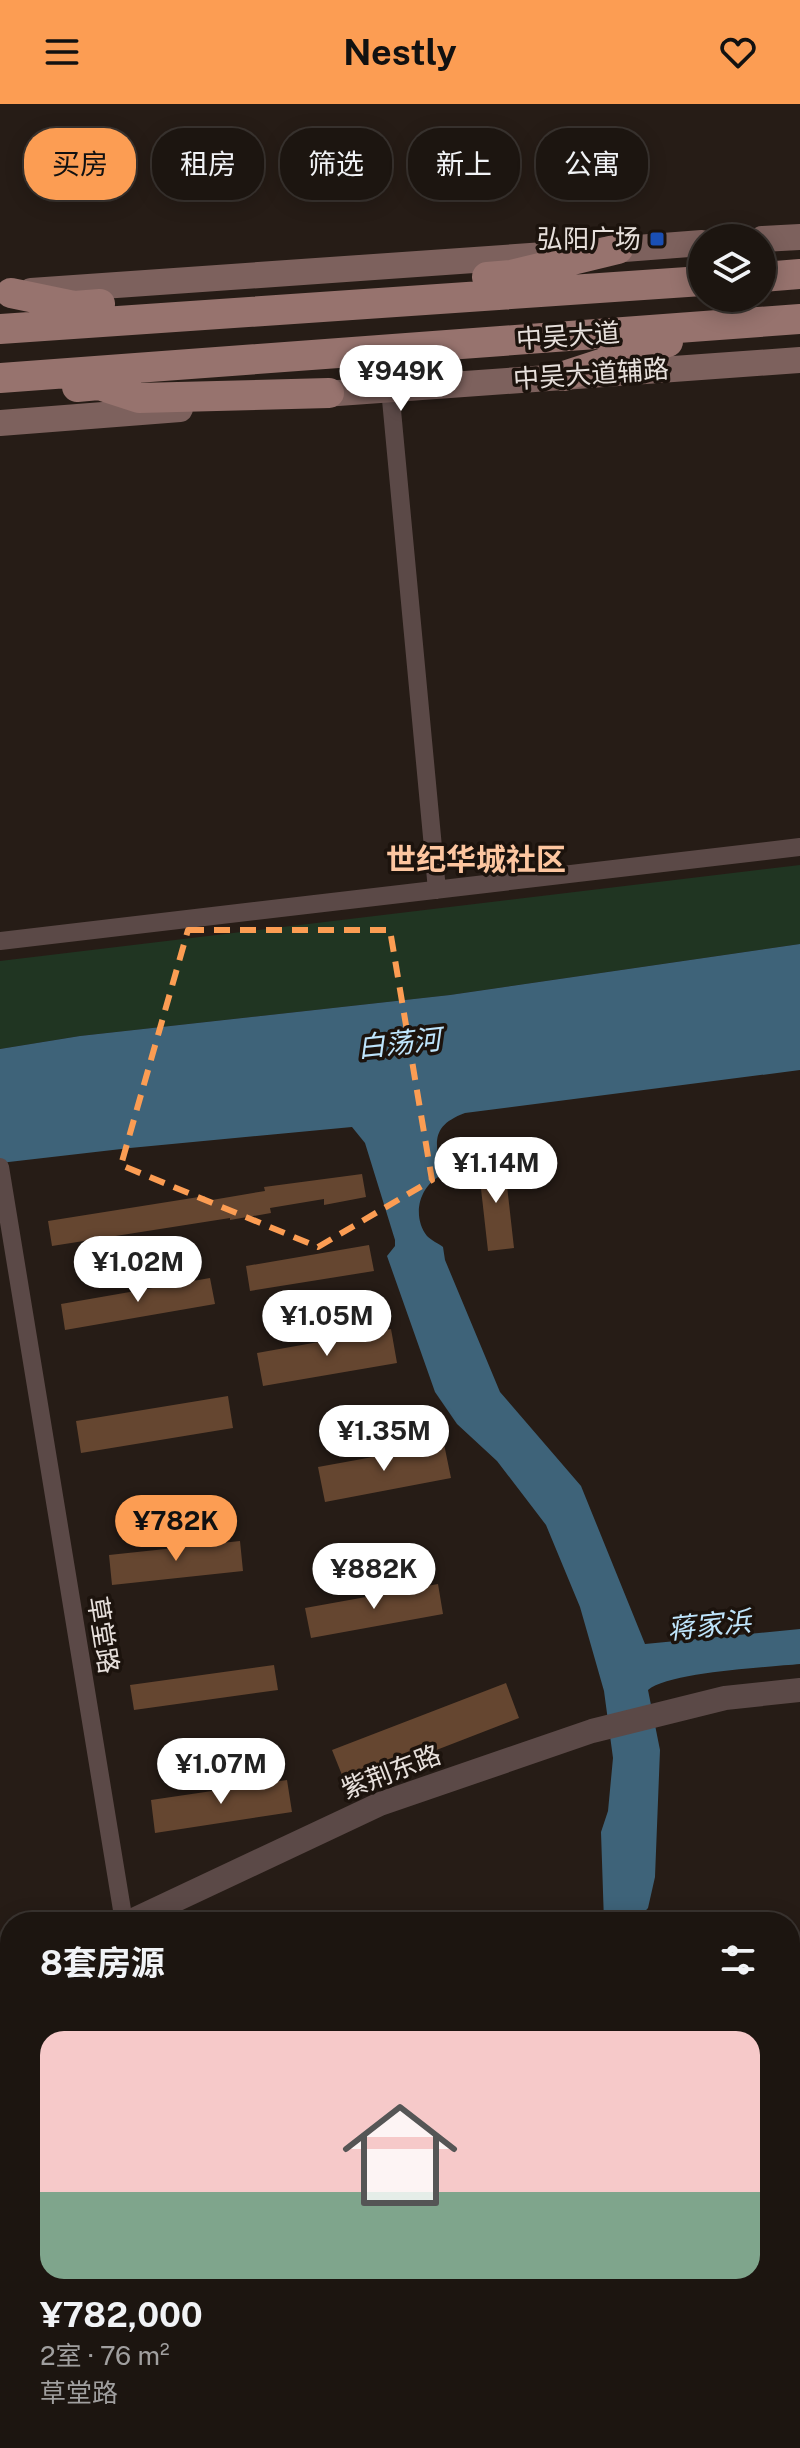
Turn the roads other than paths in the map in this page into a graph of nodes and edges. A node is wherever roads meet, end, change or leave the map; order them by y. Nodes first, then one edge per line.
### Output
1 (800, 237) edge
2 (776, 238) edge
3 (688, 244) edge
4 (618, 249) junction
5 (800, 274) edge
6 (776, 276) edge
7 (688, 282) edge
8 (6, 293) edge
9 (688, 299) edge
10 (366, 303) junction
11 (213, 313) junction
12 (800, 321) edge
13 (0, 329) edge
14 (521, 340) junction
15 (800, 360) edge
16 (170, 366) junction
17 (564, 376) junction
18 (0, 378) edge
19 (0, 386) edge
20 (390, 389) junction
21 (329, 393) junction
22 (0, 423) edge
23 (800, 847) edge
24 (437, 890) junction
25 (0, 941) edge
26 (0, 1167) edge
27 (800, 1690) edge
28 (800, 1701) edge
29 (673, 1714) junction
30 (594, 1735) junction
31 (124, 1912) edge
32 (148, 1912) edge
33 (172, 1912) edge

1 - 2 main road
3 - 4 main road
4 - 8 main road
4 - 10 main road
5 - 6 main road
7 - 10 main road, 中吴大道
8 - 11 main road
9 - 14 main road
10 - 11 main road, 中吴大道
10 - 16 main road
11 - 13 main road, 中吴大道
12 - 14 main road, 中吴大道
12 - 17 main road
14 - 16 main road, 中吴大道
15 - 17 main road, 中吴大道辅路
16 - 18 main road, 中吴大道
17 - 20 main road, 中吴大道辅路
19 - 21 main road
20 - 21 main road, 中吴大道辅路
20 - 24 street
21 - 22 main road, 中吴大道辅路
23 - 24 street
24 - 25 street
26 - 31 street, 草堂路
27 - 29 street
28 - 29 street
29 - 30 street
30 - 32 street, 紫荆东路
30 - 33 street, 紫荆东路

